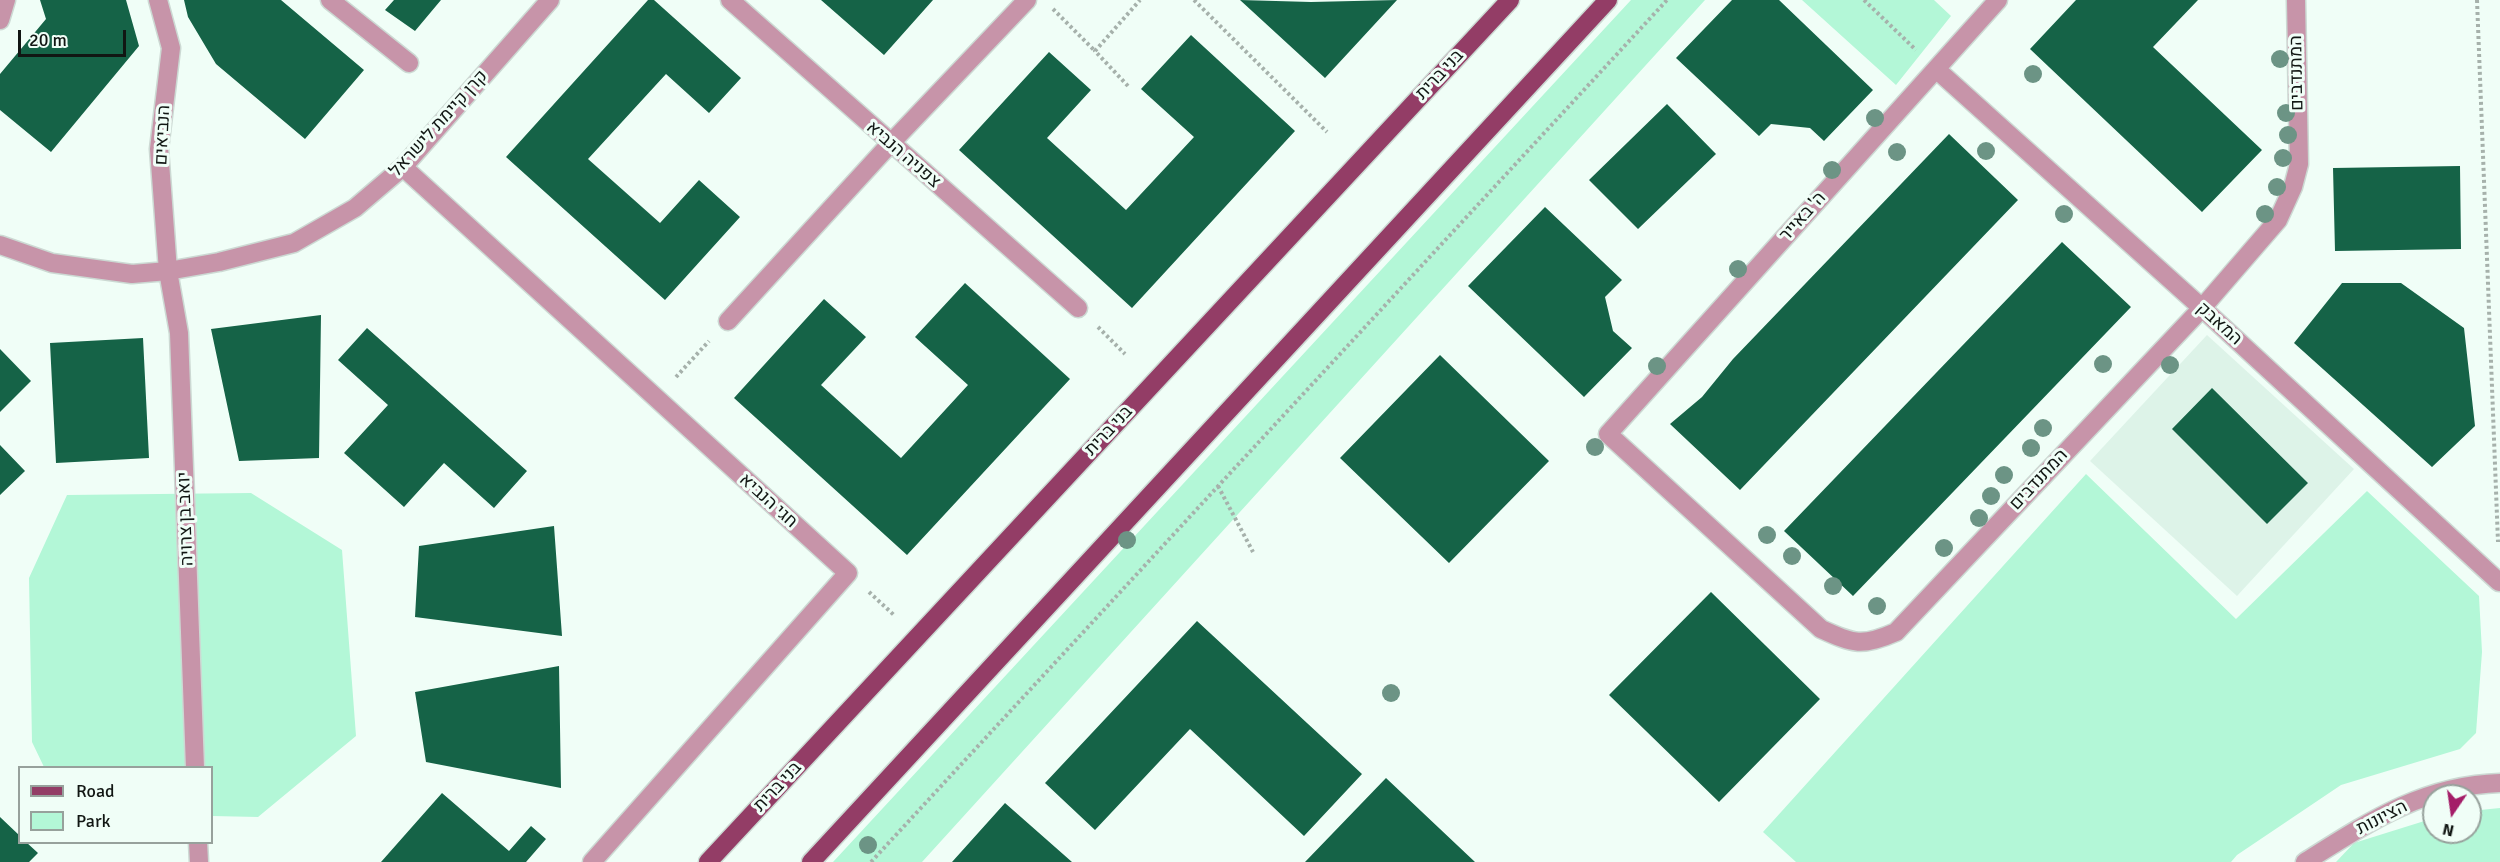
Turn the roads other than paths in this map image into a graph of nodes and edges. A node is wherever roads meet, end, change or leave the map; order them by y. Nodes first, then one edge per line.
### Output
1 (6, 0) edge
2 (158, 0) edge
3 (330, 0) edge
4 (550, 0) edge
5 (730, 0) edge
6 (1027, 0) edge
7 (1510, 0) edge
8 (1608, 0) edge
9 (1998, 0) edge
10 (2296, 0) edge
11 (0, 20) edge
12 (409, 63) dead end
13 (1936, 69) junction
14 (890, 144) junction
15 (404, 167) junction
16 (0, 245) edge
17 (168, 272) junction
18 (1078, 308) road end
19 (2202, 308) junction
20 (728, 321) road end
21 (1608, 434) joint
22 (2500, 581) edge
23 (2500, 590) edge
24 (195, 766) edge
25 (2500, 783) edge
26 (198, 844) edge
27 (198, 862) edge
28 (592, 862) edge
29 (708, 862) edge
30 (811, 862) edge
31 (2305, 862) edge

1 - 11 street
2 - 17 street, הנביאים
3 - 12 street
4 - 15 street, קרן קיימת לישראל
5 - 14 street, צפניה הנביא
6 - 14 street
7 - 29 main road, בני ברית
8 - 30 main road
9 - 13 street, ה' באייר
10 - 19 street, המתנדבים
13 - 19 street, המאבק
13 - 21 street, ה' באייר
14 - 18 street, צפניה הנביא
14 - 20 street
15 - 17 street, קרן קיימת לישראל
15 - 28 street, חגי הנביא
16 - 17 street, קרן קיימת לישראל
17 - 24 street, יואב בן צרויה
19 - 21 street, המתנדבים
19 - 22 street, המאבק
22 - 23 street
25 - 31 street, הציונות
26 - 27 street

